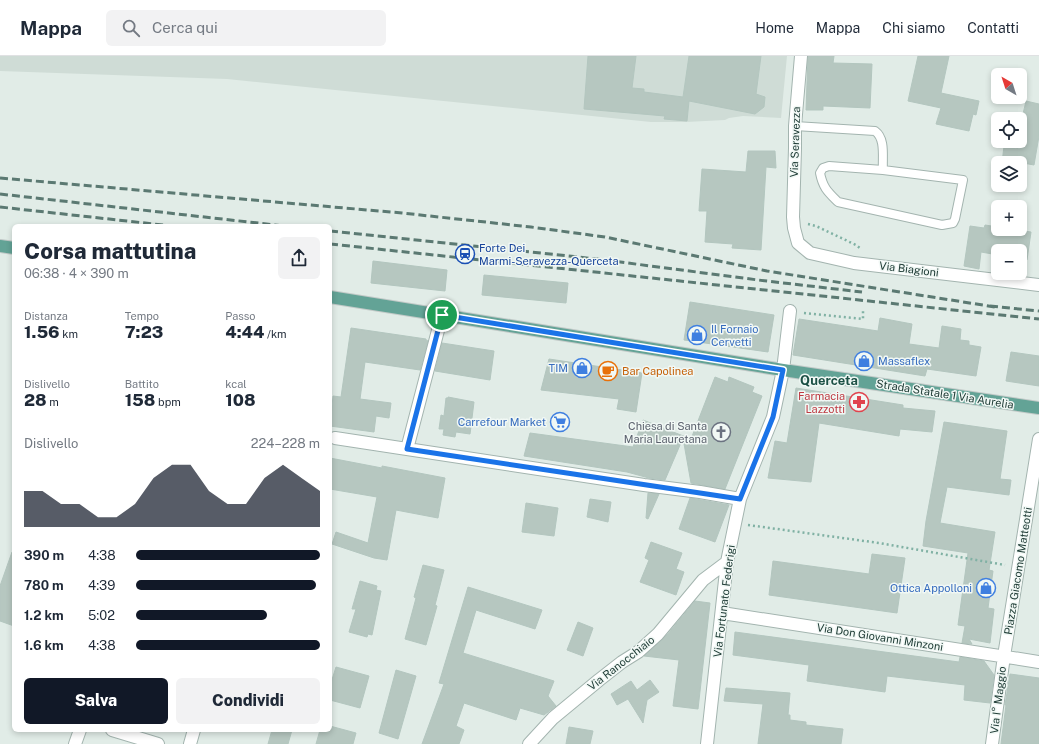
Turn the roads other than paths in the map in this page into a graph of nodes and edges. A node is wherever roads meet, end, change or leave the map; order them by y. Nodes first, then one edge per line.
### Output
1 (801, 56) edge
2 (794, 126) junction
3 (882, 170) junction
4 (793, 223) joint
5 (0, 246) edge
6 (12, 248) edge
7 (1039, 285) edge
8 (332, 297) edge
9 (790, 311) road end
10 (442, 315) junction
11 (783, 370) junction
12 (1039, 408) edge
13 (335, 438) dead end
14 (1039, 439) edge
15 (407, 449) junction
16 (740, 499) junction
17 (727, 562) junction
18 (722, 613) junction
19 (1004, 656) junction
20 (1039, 662) edge
21 (79, 732) edge
22 (119, 732) edge
23 (193, 732) edge
24 (75, 744) edge
25 (158, 744) edge
26 (190, 744) edge
27 (529, 744) edge
28 (707, 744) edge
29 (992, 744) edge

1 - 2 street, Via Seravezza
2 - 3 lane
2 - 4 street, Via Seravezza
3 - 3 lane
4 - 7 street, Via Biagioni
5 - 6 main road
8 - 10 main road, Strada Statale 1 Via Aurelia
9 - 11 street, Via Fortunato Federigi
10 - 11 main road, Strada Statale 1 Via Aurelia
10 - 15 street
11 - 12 main road, Strada Statale 1 Via Aurelia
11 - 16 street, Via Fortunato Federigi
13 - 15 street
14 - 19 street, Piazza Giacomo Matteotti
15 - 16 street
16 - 17 street, Via Fortunato Federigi
17 - 18 street, Via Fortunato Federigi
17 - 27 street, Via Ranocchiaio
18 - 19 street, Via Don Giovanni Minzoni
18 - 28 street, Via Fortunato Federigi
19 - 20 street, Via Don Giovanni Minzoni
19 - 29 street, Via I° Maggio
21 - 24 street
22 - 25 street
23 - 26 street

